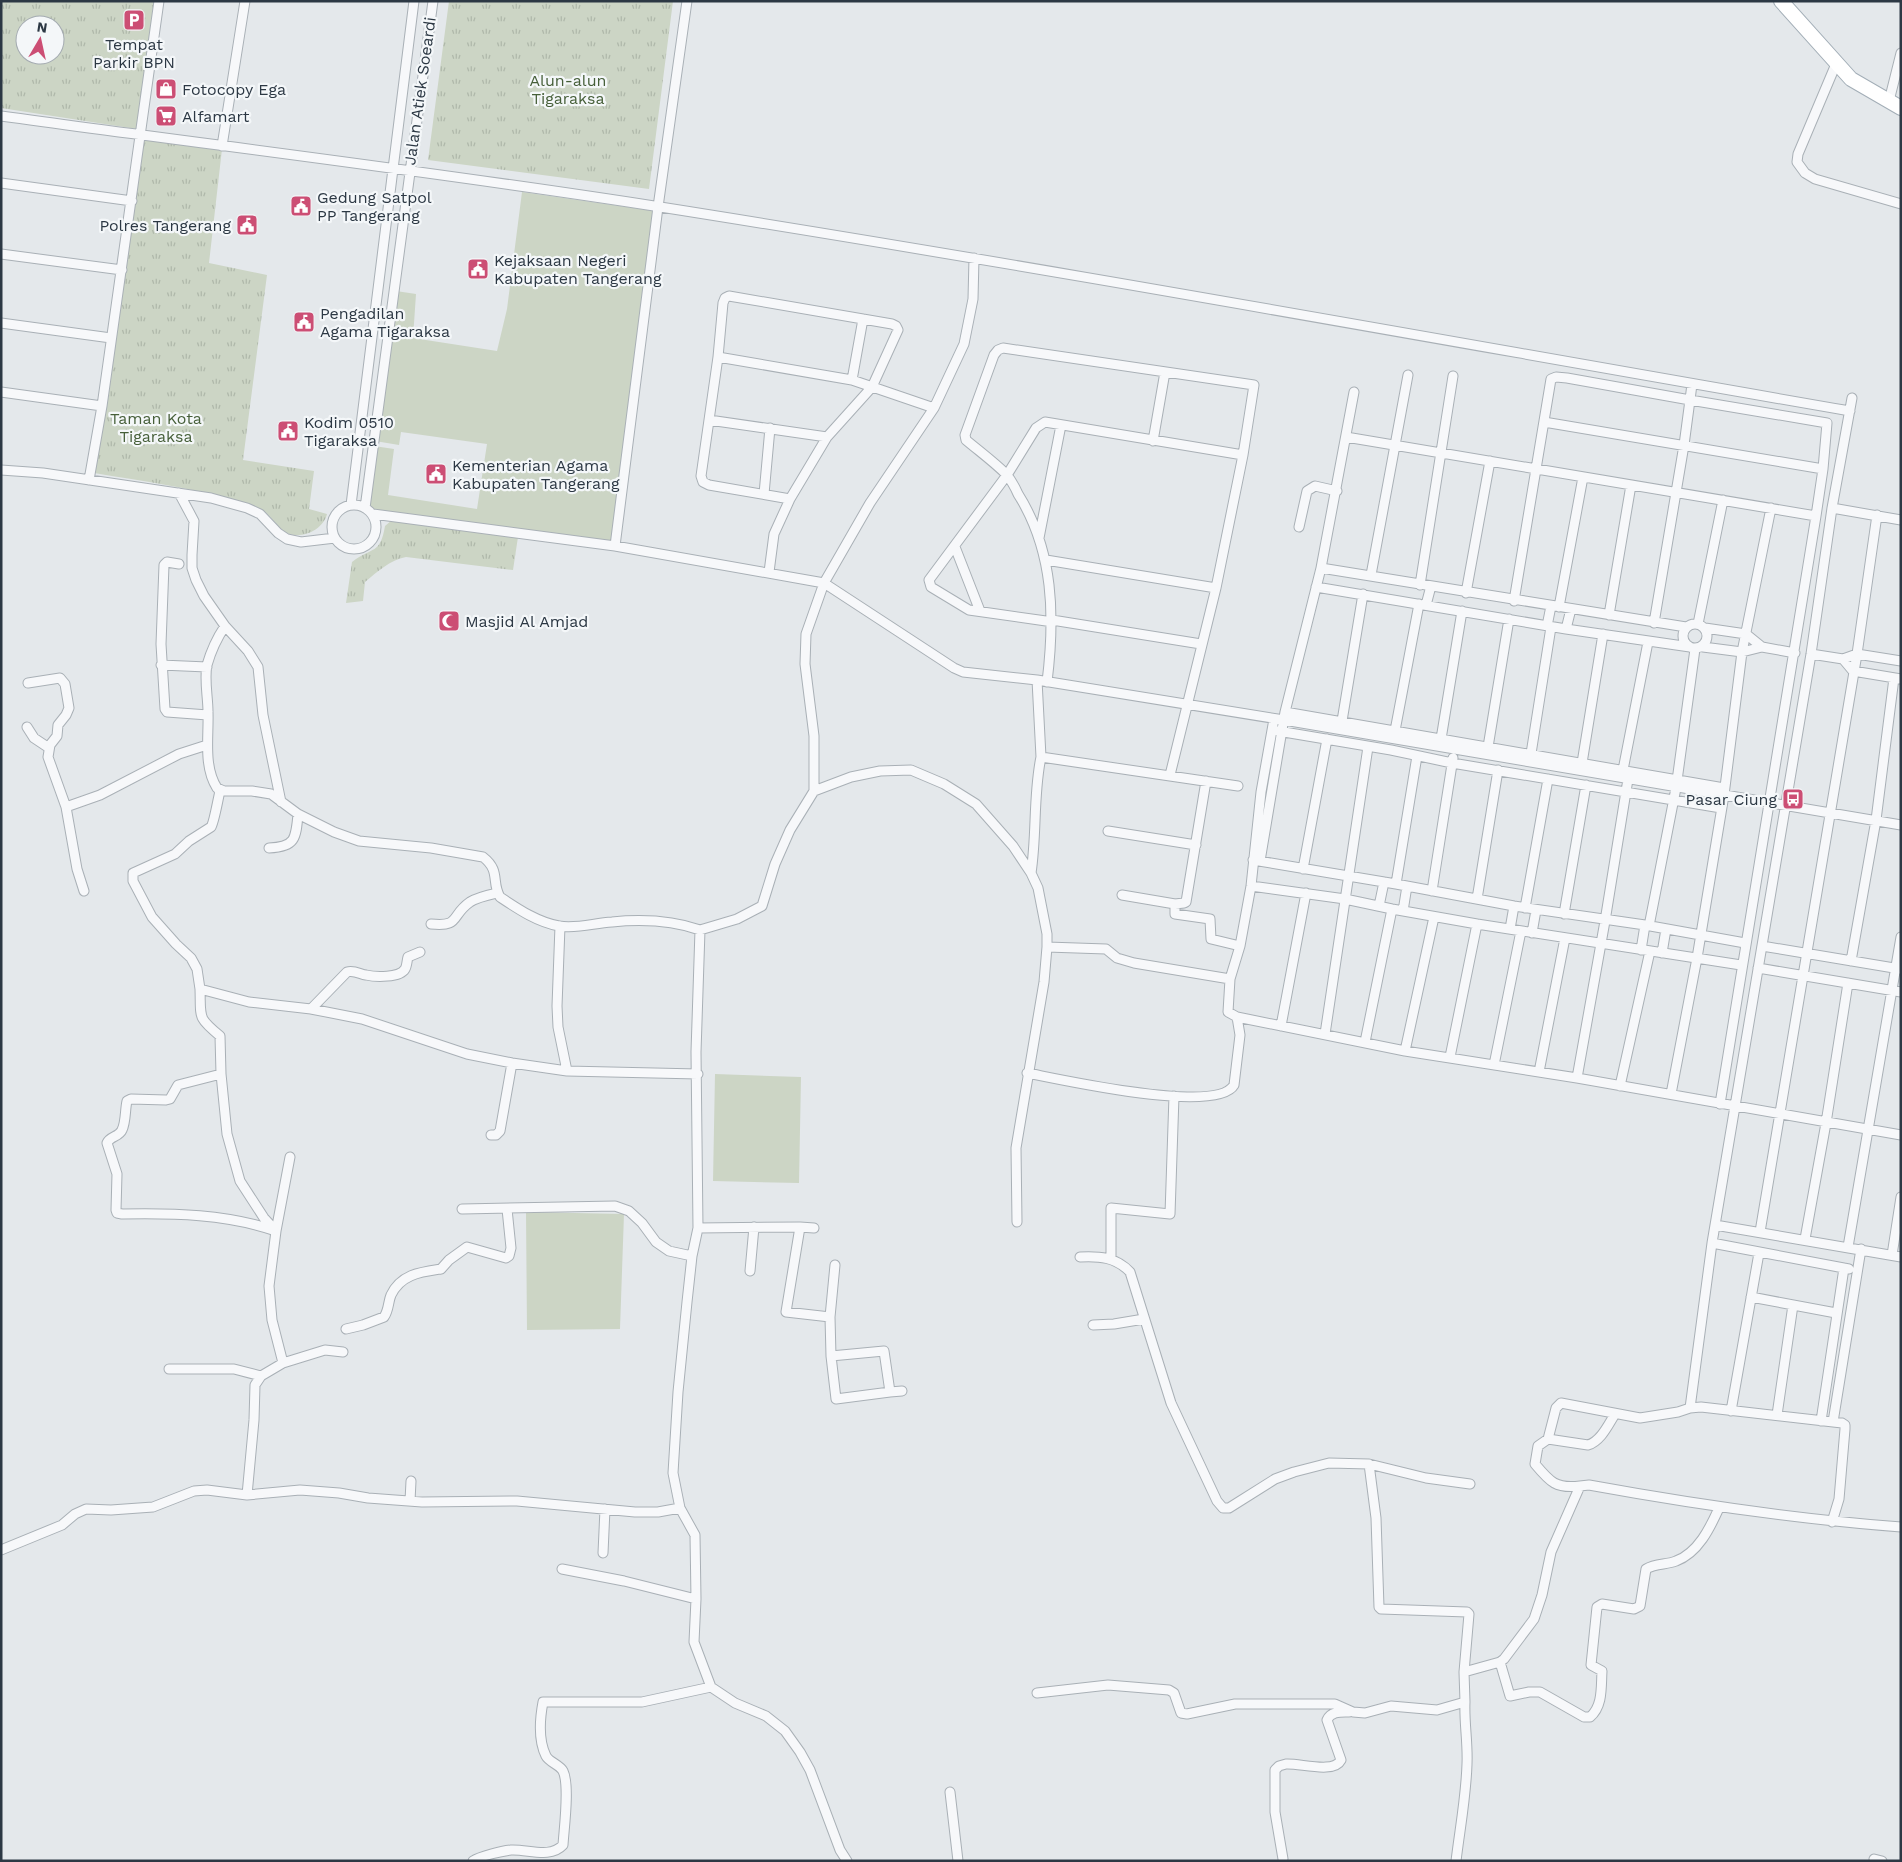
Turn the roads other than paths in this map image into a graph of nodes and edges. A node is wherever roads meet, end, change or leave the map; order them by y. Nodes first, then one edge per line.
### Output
1 (159, 1) edge
2 (244, 1) edge
3 (414, 1) edge
4 (432, 1) edge
5 (687, 1) edge
6 (1781, 1) edge
7 (1901, 53) edge
8 (1836, 64) junction
9 (1895, 104) edge
10 (1, 116) edge
11 (141, 135) junction
12 (222, 146) junction
13 (393, 168) junction
14 (410, 170) junction
15 (1, 183) edge
16 (132, 201) junction
17 (1901, 204) edge
18 (658, 207) junction
19 (1, 254) edge
20 (974, 258) junction
21 (122, 270) junction
22 (863, 319) junction
23 (1, 323) edge
24 (111, 338) junction
25 (718, 357) junction
26 (1165, 372) junction
27 (1408, 374) dead end
28 (1453, 376) dead end
29 (852, 380) junction
30 (1692, 384) junction
31 (872, 387) junction
32 (1, 392) edge
33 (1354, 392) dead end
34 (1852, 398) dead end
35 (1690, 400) junction
36 (102, 406) junction
37 (934, 408) junction
38 (1850, 411) junction
39 (709, 420) junction
40 (1544, 422) junction
41 (1061, 425) junction
42 (770, 428) junction
43 (827, 437) junction
44 (1346, 437) junction
45 (1153, 441) junction
46 (1394, 445) junction
47 (1684, 445) junction
48 (1440, 453) junction
49 (1243, 455) junction
50 (1490, 461) junction
51 (1536, 469) junction
52 (1823, 469) junction
53 (1, 470) edge
54 (1007, 475) junction
55 (1583, 477) junction
56 (89, 480) junction
57 (1631, 485) junction
58 (1336, 491) junction
59 (1676, 492) junction
60 (180, 494) junction
61 (764, 494) junction
62 (790, 499) junction
63 (1723, 500) junction
64 (351, 505) junction
65 (1771, 508) junction
66 (1832, 508) junction
67 (369, 511) junction
68 (1877, 515) junction
69 (1816, 516) junction
70 (1901, 520) edge
71 (1299, 527) dead end
72 (335, 538) junction
73 (1039, 539) junction
74 (615, 546) junction
75 (955, 547) junction
76 (1046, 560) junction
77 (178, 564) dead end
78 (1321, 568) junction
79 (769, 572) junction
80 (1371, 576) junction
81 (824, 583) junction
82 (1410, 583) junction
83 (1420, 585) junction
84 (1432, 586) junction
85 (1316, 587) junction
86 (1216, 588) junction
87 (1466, 593) junction
88 (1363, 594) junction
89 (1406, 601) junction
90 (1514, 601) junction
91 (1423, 604) junction
92 (1555, 606) junction
93 (1570, 609) junction
94 (980, 611) junction
95 (1462, 611) junction
96 (1609, 615) junction
97 (1509, 619) junction
98 (1052, 621) junction
99 (1654, 622) junction
100 (225, 626) junction
101 (1549, 626) junction
102 (1702, 626) junction
103 (1686, 627) junction
104 (1566, 629) junction
105 (1603, 634) junction
106 (1746, 634) junction
107 (1648, 642) junction
108 (1201, 644) junction
109 (1762, 646) junction
110 (1696, 648) junction
111 (1742, 652) junction
112 (1795, 653) junction
113 (1811, 654) junction
114 (1857, 654) junction
115 (1843, 659) junction
116 (1901, 660) edge
117 (161, 665) junction
118 (207, 666) junction
119 (1853, 672) junction
120 (1897, 678) edge
121 (1037, 680) junction
122 (1047, 682) junction
123 (28, 683) dead end
124 (1187, 705) junction
125 (208, 715) junction
126 (1285, 716) junction
127 (1274, 719) junction
128 (1341, 726) junction
129 (27, 727) dead end
130 (1272, 730) junction
131 (1282, 732) junction
132 (1394, 736) junction
133 (1327, 739) junction
134 (1441, 739) junction
135 (1337, 742) junction
136 (207, 745) junction
137 (1455, 746) junction
138 (1368, 747) junction
139 (1488, 747) junction
140 (49, 748) junction
141 (1391, 750) junction
142 (1417, 756) junction
143 (1041, 757) junction
144 (1530, 759) junction
145 (1452, 763) junction
146 (1582, 763) junction
147 (1498, 770) junction
148 (1627, 773) junction
149 (1170, 775) junction
150 (1527, 775) junction
151 (1548, 779) junction
152 (1206, 781) junction
153 (1677, 784) junction
154 (1586, 785) junction
155 (1238, 786) dead end
156 (220, 791) junction
157 (814, 791) junction
158 (1724, 791) junction
159 (1626, 792) junction
160 (1673, 800) junction
161 (281, 802) junction
162 (1768, 803) junction
163 (1786, 806) junction
164 (66, 807) junction
165 (1721, 808) junction
166 (298, 814) junction
167 (1830, 814) junction
168 (1876, 820) junction
169 (1901, 825) edge
170 (1108, 831) dead end
171 (1196, 845) junction
172 (268, 848) dead end
173 (1257, 860) junction
174 (1303, 869) junction
175 (1031, 873) junction
176 (1349, 875) junction
177 (1384, 882) junction
178 (1396, 884) junction
179 (1251, 886) junction
180 (1406, 886) junction
181 (84, 891) dead end
182 (1432, 891) junction
183 (497, 892) junction
184 (1306, 893) junction
185 (1122, 895) dead end
186 (1345, 898) junction
187 (1477, 899) junction
188 (1175, 904) junction
189 (1379, 906) junction
190 (1514, 906) junction
191 (1525, 908) junction
192 (1392, 909) junction
193 (1536, 910) junction
194 (1403, 911) junction
195 (1564, 914) junction
196 (1434, 917) junction
197 (1606, 921) junction
198 (431, 924) dead end
199 (1477, 924) junction
200 (560, 926) junction
201 (1647, 926) junction
202 (1510, 929) junction
203 (1666, 929) junction
204 (700, 930) junction
205 (1521, 931) junction
206 (1532, 932) junction
207 (1701, 935) junction
208 (1901, 937) edge
209 (1565, 938) junction
210 (1601, 943) junction
211 (1745, 943) junction
212 (1240, 946) junction
213 (1762, 946) junction
214 (1047, 947) junction
215 (1645, 951) junction
216 (420, 952) dead end
217 (1662, 953) junction
218 (1807, 954) junction
219 (1697, 958) junction
220 (1851, 961) junction
221 (1741, 966) junction
222 (1758, 968) junction
223 (1898, 969) edge
224 (1803, 976) junction
225 (1230, 979) junction
226 (1848, 983) junction
227 (200, 989) junction
228 (1896, 992) edge
229 (312, 1009) junction
230 (1238, 1017) junction
231 (1281, 1026) junction
232 (1325, 1034) junction
233 (1365, 1042) junction
234 (1405, 1051) junction
235 (1450, 1057) junction
236 (512, 1063) junction
237 (1494, 1065) junction
238 (567, 1071) junction
239 (1539, 1072) junction
240 (1027, 1073) junction
241 (222, 1074) junction
242 (698, 1074) junction
243 (1578, 1078) junction
244 (1620, 1086) junction
245 (1671, 1094) junction
246 (1174, 1096) junction
247 (1720, 1104) junction
248 (1736, 1106) junction
249 (1780, 1113) junction
250 (1826, 1123) junction
251 (1869, 1129) junction
252 (1901, 1134) edge
253 (491, 1135) dead end
254 (290, 1157) dead end
255 (1901, 1197) edge
256 (462, 1209) dead end
257 (507, 1209) junction
258 (1017, 1222) dead end
259 (1715, 1225) junction
260 (754, 1227) junction
261 (800, 1227) junction
262 (698, 1228) junction
263 (814, 1228) dead end
264 (276, 1231) junction
265 (1760, 1232) junction
266 (1805, 1240) junction
267 (1712, 1243) junction
268 (1848, 1247) junction
269 (1861, 1249) junction
270 (1758, 1253) junction
271 (692, 1256) junction
272 (1896, 1256) edge
273 (1080, 1258) dead end
274 (1111, 1258) junction
275 (835, 1265) dead end
276 (1844, 1268) junction
277 (1857, 1270) junction
278 (750, 1271) dead end
279 (1751, 1297) junction
280 (1793, 1305) junction
281 (1836, 1313) junction
282 (830, 1316) junction
283 (1144, 1319) junction
284 (1092, 1325) dead end
285 (346, 1328) dead end
286 (343, 1352) dead end
287 (831, 1356) junction
288 (283, 1363) junction
289 (169, 1369) dead end
290 (261, 1376) junction
291 (902, 1391) dead end
292 (890, 1392) junction
293 (1690, 1408) junction
294 (1731, 1411) junction
295 (1615, 1414) junction
296 (1777, 1415) junction
297 (1821, 1420) junction
298 (1833, 1422) junction
299 (1548, 1439) junction
300 (1370, 1464) junction
301 (411, 1481) dead end
302 (1470, 1484) dead end
303 (1580, 1486) junction
304 (247, 1495) junction
305 (410, 1501) junction
306 (680, 1508) junction
307 (1719, 1508) junction
308 (605, 1509) junction
309 (1832, 1522) junction
310 (1901, 1527) edge
311 (1, 1550) edge
312 (602, 1553) dead end
313 (562, 1569) dead end
314 (696, 1599) junction
315 (1500, 1662) junction
316 (1464, 1672) junction
317 (711, 1687) junction
318 (1037, 1693) dead end
319 (1465, 1702) junction
320 (1353, 1712) junction
321 (950, 1792) dead end
322 (1283, 1859) dead end
323 (473, 1861) edge
324 (847, 1861) edge
325 (958, 1861) edge
326 (1456, 1861) edge

1 - 11 street
2 - 12 street
3 - 13 street, Jalan Atiek Soeardi
4 - 14 street, Jalan Atiek Soeardi
5 - 18 street
6 - 8 main road
7 - 9 street
8 - 9 main road
8 - 17 street
10 - 11 street
11 - 12 street
11 - 16 street
12 - 13 street
13 - 14 street
13 - 64 street, Jalan Atiek Soeardi
14 - 18 street
14 - 67 street, Jalan Atiek Soeardi
15 - 16 street
16 - 21 street
18 - 20 street
18 - 74 street
19 - 21 street
20 - 30 street
20 - 37 street
21 - 24 street
22 - 25 street
22 - 29 street
22 - 31 street
23 - 24 street
24 - 36 street
25 - 29 street
25 - 39 street
26 - 45 street
26 - 49 street
26 - 54 street
27 - 46 street
28 - 48 street
29 - 31 street
30 - 35 street
30 - 38 street
31 - 37 street
31 - 43 street
32 - 36 street
33 - 44 street
34 - 38 street
35 - 40 street
35 - 47 street
35 - 52 street
36 - 56 street
37 - 81 street
38 - 66 street
39 - 42 street
39 - 61 street
40 - 47 street
40 - 51 street
41 - 45 street
41 - 54 street
41 - 73 street
42 - 43 street
42 - 61 street
43 - 62 street
44 - 46 street
44 - 58 street
45 - 49 street
46 - 48 street
46 - 80 street
47 - 52 street
47 - 59 street
48 - 50 street
48 - 83 street
49 - 86 street
50 - 51 street
50 - 87 street
51 - 55 street
51 - 90 street
52 - 69 street
53 - 56 street
54 - 73 street
54 - 75 street
55 - 57 street
55 - 92 street
56 - 60 street
57 - 59 street
57 - 96 street
58 - 71 street
58 - 78 street
59 - 63 street
59 - 99 street
60 - 72 street
60 - 100 street
61 - 62 street
62 - 79 street
63 - 65 street
63 - 102 street
64 - 67 street
64 - 72 street
65 - 69 street
65 - 106 street
66 - 68 street
66 - 113 street
67 - 72 street
67 - 74 street
68 - 70 street
68 - 114 street
69 - 112 street
73 - 76 street
74 - 79 street
75 - 94 street
75 - 94 street
76 - 86 street
76 - 98 street
77 - 117 street
78 - 80 street
78 - 85 street
79 - 81 street
80 - 82 street
81 - 121 street
81 - 157 street
82 - 83 street
82 - 89 street
83 - 84 street
84 - 87 street
84 - 91 street
85 - 88 street
85 - 126 street
86 - 108 street
87 - 90 street
88 - 89 street
88 - 128 street
89 - 91 street
90 - 92 street
91 - 95 street
91 - 132 street
92 - 93 street
92 - 101 street
93 - 96 street
93 - 104 street
94 - 98 street
95 - 97 street
95 - 134 street
96 - 99 street
97 - 101 street
97 - 139 street
98 - 108 street
98 - 122 street
99 - 103 street
100 - 118 street
100 - 161 street
101 - 104 street
101 - 144 street
102 - 103 street
102 - 106 street
102 - 110 street
103 - 110 street
104 - 105 street
105 - 107 street
105 - 146 street
106 - 109 street
106 - 111 street
107 - 110 street
107 - 148 street
108 - 124 street
109 - 111 street
109 - 112 street
110 - 111 street
110 - 153 street
111 - 158 street
112 - 162 street
113 - 115 street
113 - 163 street
114 - 115 street
114 - 116 street
114 - 119 street
115 - 119 street
117 - 118 street
117 - 125 street
118 - 125 street
119 - 120 street
119 - 167 street
120 - 168 street
121 - 122 street
121 - 143 street
122 - 124 street
123 - 140 street
124 - 127 street
124 - 149 street
125 - 136 street
126 - 127 street
126 - 128 street
126 - 131 street
127 - 130 street
128 - 132 street
128 - 135 street
129 - 140 street
130 - 131 street
130 - 173 street
131 - 133 street
131 - 173 street
132 - 134 street
132 - 137 street
132 - 141 street
133 - 135 street
133 - 174 street
134 - 137 street
135 - 138 street
136 - 156 street
136 - 164 street
137 - 139 street
137 - 144 street
137 - 145 street
138 - 141 street
138 - 176 street
139 - 144 street
140 - 164 street
141 - 142 street
142 - 145 street
142 - 178 street
143 - 149 street
143 - 175 street
144 - 146 street
144 - 148 street
144 - 150 street
145 - 147 street
145 - 182 street
146 - 148 street
147 - 150 street
147 - 187 street
148 - 153 street
148 - 159 street
149 - 152 street
150 - 151 street
151 - 154 street
151 - 191 street
152 - 155 street
152 - 171 street
153 - 158 street
153 - 160 street
154 - 159 street
154 - 195 street
156 - 161 street
156 - 227 street
157 - 175 street
157 - 204 street
158 - 162 street
158 - 165 street
159 - 160 street
159 - 197 street
160 - 165 street
160 - 201 street
161 - 166 street
162 - 163 street
162 - 211 street
163 - 167 street
163 - 213 street
164 - 181 street
165 - 207 street
166 - 172 street
166 - 183 street
167 - 168 street
167 - 218 street
168 - 169 street
168 - 220 street
170 - 171 street
171 - 188 street
173 - 174 street
173 - 179 street
174 - 176 street
175 - 214 street
176 - 177 street
176 - 186 street
177 - 178 street
177 - 189 street
178 - 180 street
179 - 184 street
179 - 212 street
180 - 182 street
180 - 194 street
182 - 187 street
183 - 198 street
183 - 200 street
184 - 186 street
184 - 231 street
185 - 188 street
186 - 189 street
186 - 232 street
187 - 190 street
188 - 212 street
189 - 192 street
190 - 191 street
190 - 202 street
191 - 193 street
192 - 194 street
192 - 233 street
193 - 195 street
193 - 206 street
194 - 196 street
195 - 197 street
196 - 199 street
196 - 234 street
197 - 201 street
197 - 210 street
199 - 202 street
199 - 235 street
200 - 204 street
200 - 238 street
201 - 203 street
201 - 215 street
202 - 205 street
203 - 207 street
203 - 217 street
204 - 242 street
205 - 206 street
205 - 237 street
206 - 209 street
207 - 211 street
207 - 219 street
208 - 223 street
209 - 210 street
209 - 239 street
210 - 215 street
210 - 243 street
211 - 221 street
212 - 225 street
213 - 218 street
213 - 222 street
214 - 225 street
214 - 240 street
215 - 217 street
215 - 244 street
216 - 229 street
217 - 219 street
218 - 220 street
218 - 224 street
219 - 221 street
219 - 245 street
220 - 223 street
221 - 247 street
222 - 224 street
222 - 248 street
223 - 228 street
224 - 226 street
224 - 249 street
225 - 230 street
226 - 228 street
226 - 250 street
227 - 229 street
227 - 241 street
228 - 251 street
229 - 236 street
230 - 231 street
230 - 246 street
231 - 232 street
232 - 233 street
233 - 234 street
234 - 235 street
235 - 237 street
236 - 238 street
236 - 253 street
237 - 239 street
238 - 242 street
239 - 243 street
240 - 246 street
240 - 258 street
241 - 264 street
241 - 264 street
242 - 262 street
243 - 244 street
244 - 245 street
245 - 247 street
246 - 274 street
247 - 248 street
248 - 249 street
248 - 259 street
249 - 250 street
249 - 265 street
250 - 251 street
250 - 266 street
251 - 252 street
251 - 268 street
254 - 264 street
255 - 272 street
256 - 257 street
257 - 271 street
257 - 285 street
259 - 265 street
259 - 267 street
260 - 261 street
260 - 262 street
260 - 278 street
261 - 263 street
261 - 282 street
262 - 271 street
264 - 288 street
265 - 266 street
266 - 268 street
267 - 270 street
267 - 293 street
268 - 269 street
269 - 272 street
269 - 277 street
270 - 276 street
270 - 279 street
271 - 306 street
273 - 274 street
274 - 283 street
275 - 282 street
276 - 277 street
276 - 281 street
277 - 298 street
279 - 280 street
279 - 294 street
280 - 281 street
280 - 296 street
281 - 297 street
282 - 287 street
283 - 284 street
283 - 300 street
286 - 288 street
287 - 292 street
287 - 292 street
288 - 290 street
289 - 290 street
290 - 304 street
291 - 292 street
293 - 294 street
293 - 295 street
294 - 296 street
295 - 299 street
295 - 299 street
296 - 297 street
297 - 298 street
298 - 309 street
299 - 303 street
300 - 302 street
300 - 316 street
301 - 305 street
303 - 307 street
303 - 315 street
304 - 305 street
304 - 311 street
305 - 308 street
306 - 308 street
306 - 314 street
307 - 309 street
307 - 315 street
308 - 312 street
309 - 310 street
313 - 314 street
314 - 317 street
315 - 316 street
316 - 319 street
317 - 323 street
317 - 324 street
318 - 320 street
319 - 320 street
319 - 326 street
320 - 322 street
321 - 325 street

